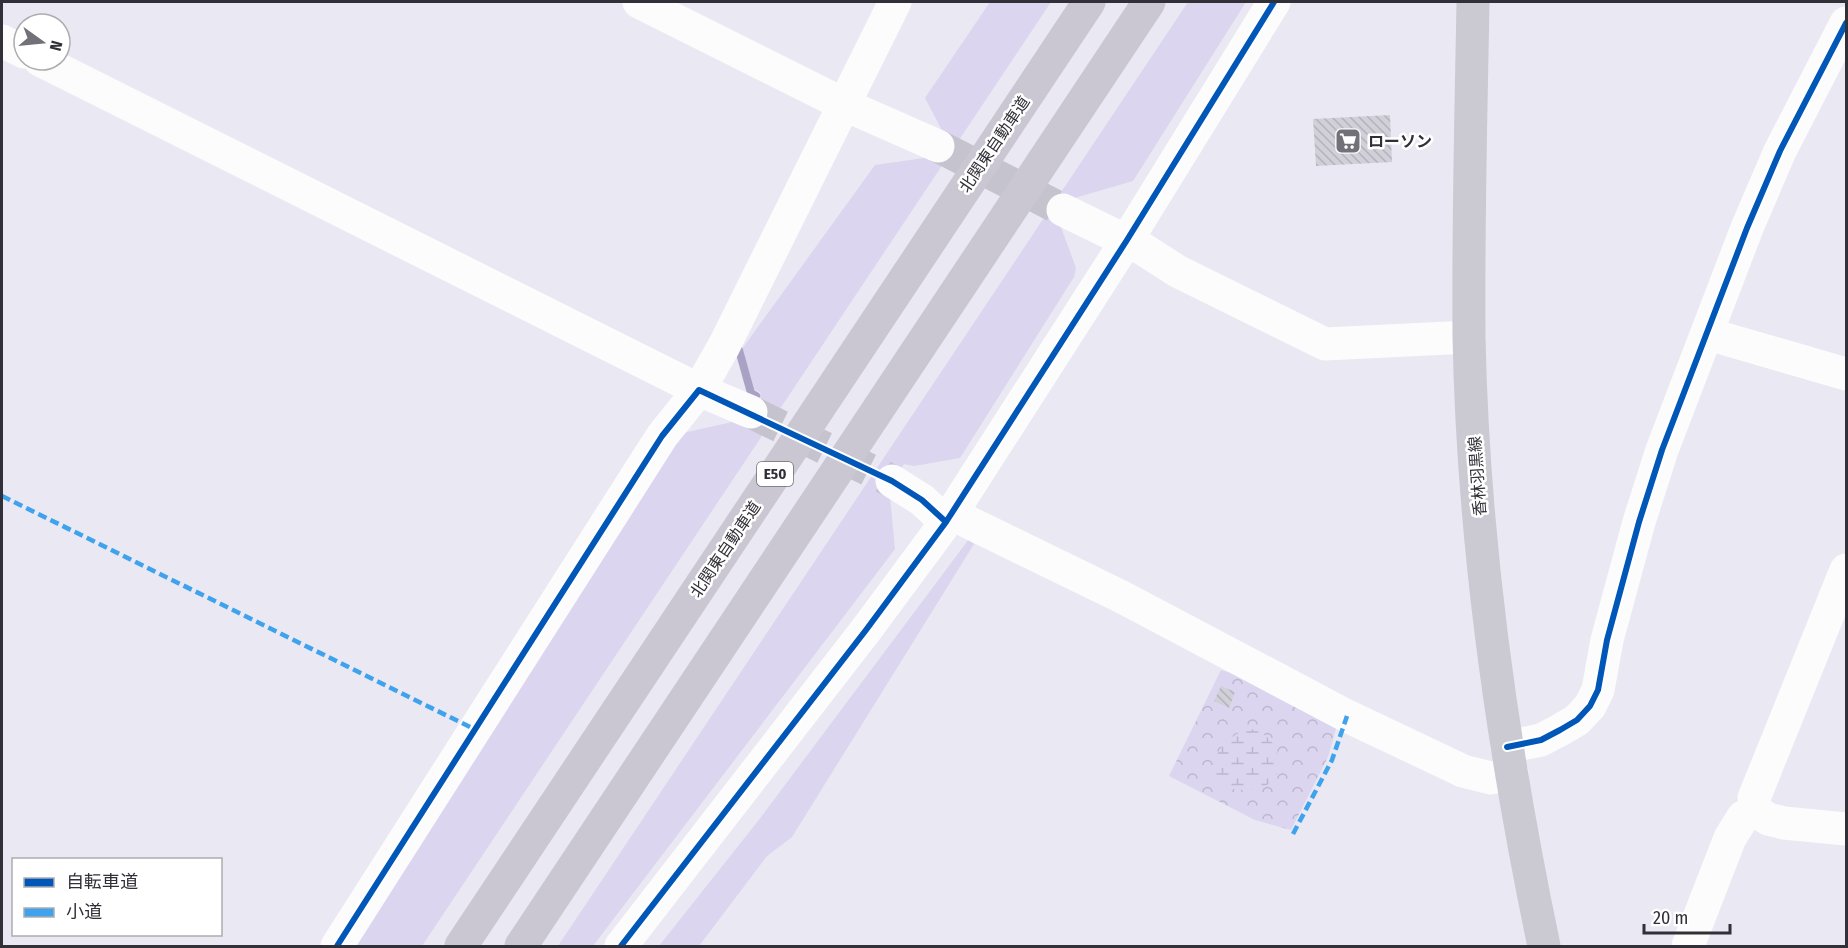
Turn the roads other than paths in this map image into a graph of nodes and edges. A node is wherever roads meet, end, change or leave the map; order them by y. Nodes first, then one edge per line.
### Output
1 (639, 2) edge
2 (896, 2) edge
3 (1089, 2) edge
4 (1149, 2) edge
5 (1274, 2) edge
6 (1473, 2) edge
7 (1846, 23) edge
8 (64, 72) edge
9 (845, 105) junction
10 (938, 146) tunnel mouth
11 (1063, 210) tunnel mouth
12 (1127, 240) junction
13 (1708, 334) junction
14 (1469, 337) junction
15 (1846, 374) edge
16 (699, 390) junction
17 (751, 412) tunnel mouth
18 (892, 481) tunnel mouth
19 (949, 516) junction
20 (1846, 570) edge
21 (1510, 760) junction
22 (1755, 810) junction
23 (1846, 829) edge
24 (337, 946) edge
25 (461, 946) edge
26 (521, 946) edge
27 (621, 946) edge
28 (1544, 946) edge
29 (1688, 946) edge

1 - 9 street
2 - 9 street
3 - 25 highway, 北関東自動車道 / E50
4 - 26 highway
5 - 12 street
6 - 14 main road, 香林羽黒線
7 - 13 street
8 - 16 street
9 - 10 street
9 - 16 street
11 - 12 street
12 - 14 street
12 - 19 street
13 - 15 street
13 - 21 street
14 - 21 main road, 香林羽黒線
16 - 17 street
16 - 24 street
18 - 19 street
19 - 21 street
19 - 27 street
20 - 22 street
21 - 28 main road, 香林羽黒線
22 - 23 street
22 - 29 street

